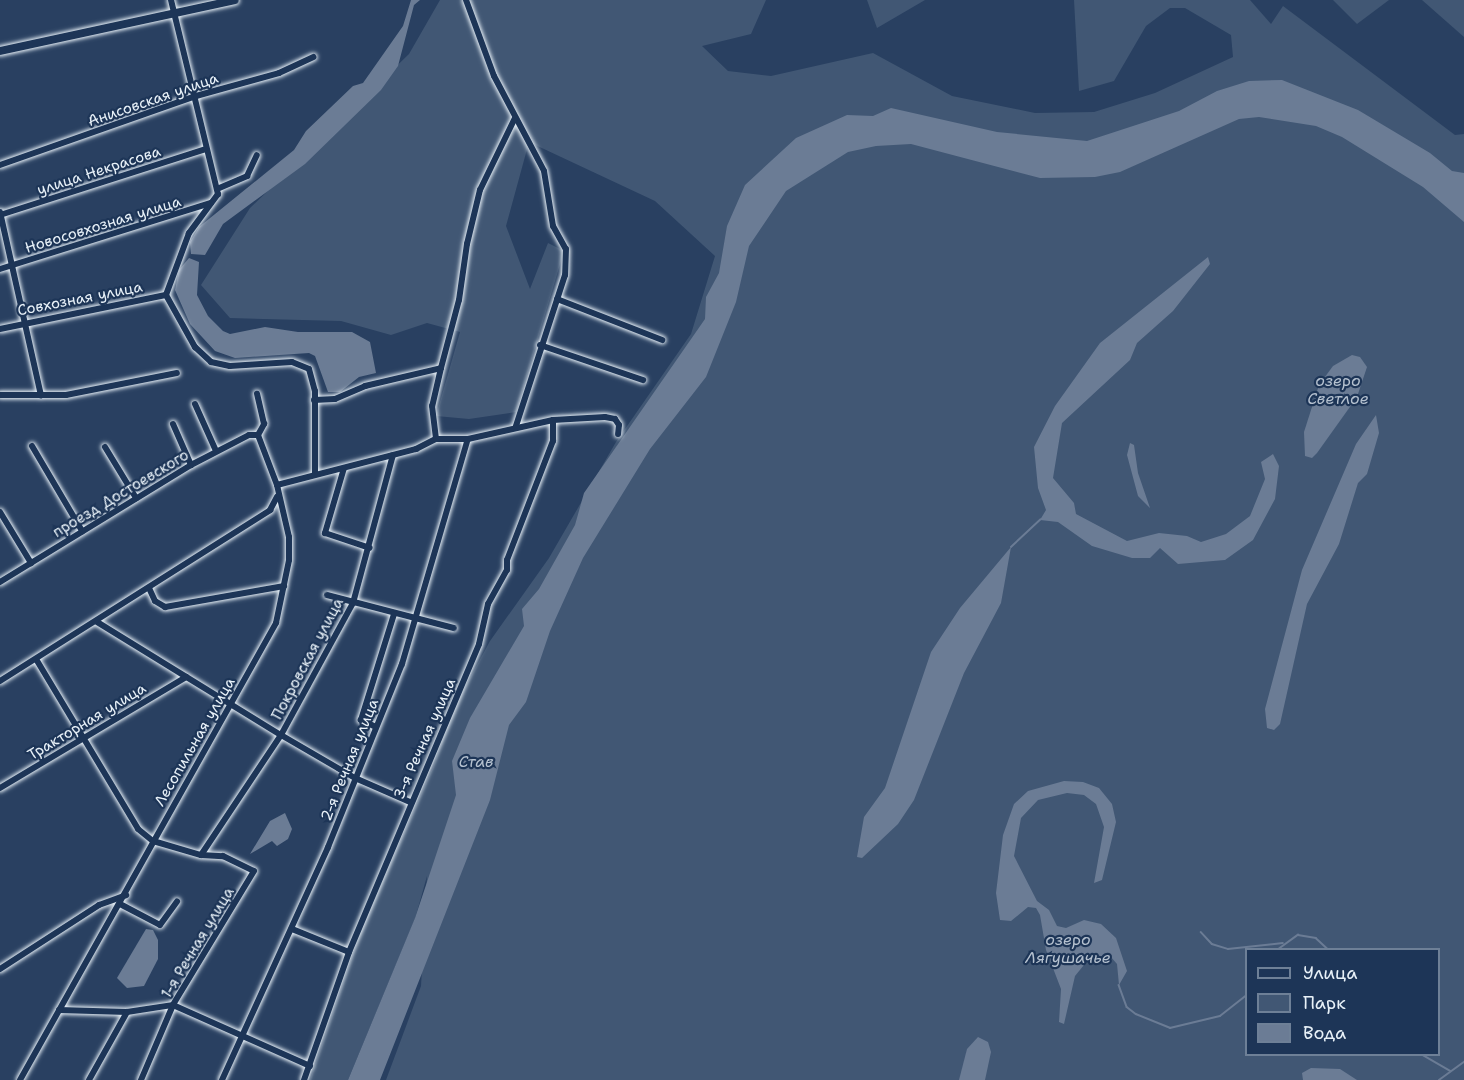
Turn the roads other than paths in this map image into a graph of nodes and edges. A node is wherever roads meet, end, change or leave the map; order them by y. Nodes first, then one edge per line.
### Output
1 (171, 0) edge
2 (235, 0) edge
3 (466, 0) edge
4 (172, 14) junction
5 (0, 51) edge
6 (314, 57) dead end
7 (196, 96) junction
8 (515, 118) junction
9 (205, 149) junction
10 (256, 155) dead end
11 (0, 165) edge
12 (217, 189) junction
13 (213, 203) junction
14 (0, 213) edge
15 (11, 266) junction
16 (0, 269) edge
17 (166, 295) junction
18 (557, 299) junction
19 (26, 321) junction
20 (0, 329) edge
21 (662, 340) dead end
22 (540, 345) junction
23 (441, 368) junction
24 (177, 373) dead end
25 (643, 380) dead end
26 (257, 394) dead end
27 (0, 395) edge
28 (42, 395) junction
29 (314, 400) junction
30 (195, 404) dead end
31 (553, 420) junction
32 (173, 424) dead end
33 (516, 426) junction
34 (618, 434) dead end
35 (258, 435) junction
36 (436, 439) junction
37 (468, 439) junction
38 (32, 446) dead end
39 (105, 447) dead end
40 (216, 451) junction
41 (393, 455) junction
42 (191, 465) junction
43 (344, 468) junction
44 (315, 474) junction
45 (277, 485) junction
46 (278, 494) junction
47 (136, 498) junction
48 (0, 512) edge
49 (82, 531) junction
50 (370, 548) junction
51 (30, 563) junction
52 (0, 582) edge
53 (284, 586) junction
54 (149, 588) junction
55 (327, 595) dead end
56 (352, 603) junction
57 (394, 614) junction
58 (414, 618) junction
59 (97, 622) junction
60 (454, 628) dead end
61 (36, 659) junction
62 (186, 677) junction
63 (0, 681) edge
64 (228, 701) junction
65 (376, 727) junction
66 (281, 735) junction
67 (82, 740) junction
68 (355, 778) junction
69 (0, 788) edge
70 (410, 802) junction
71 (153, 841) junction
72 (201, 855) junction
73 (126, 895) junction
74 (177, 902) dead end
75 (105, 903) junction
76 (119, 906) junction
77 (292, 929) junction
78 (349, 952) junction
79 (0, 969) edge
80 (173, 1005) junction
81 (59, 1010) junction
82 (127, 1012) junction
83 (243, 1034) junction
84 (310, 1066) junction
85 (20, 1080) edge
86 (89, 1080) edge
87 (141, 1080) edge
88 (222, 1080) edge
89 (304, 1080) edge

1 - 4 street
2 - 4 main road
3 - 8 street
4 - 5 main road
4 - 7 street
6 - 7 street, Анисовская улица
7 - 9 street
7 - 11 street, Анисовская улица
8 - 18 street
8 - 23 street
9 - 12 street
9 - 14 street, улица Некрасова
10 - 12 street
12 - 13 street
13 - 15 street, Новосовхозная улица
13 - 17 street
14 - 15 street
15 - 16 street, Новосовхозная улица
15 - 19 street
17 - 19 street, Совхозная улица
17 - 29 street
18 - 21 street
18 - 22 street
19 - 20 street, Совхозная улица
19 - 28 street
22 - 25 street
22 - 33 street
23 - 29 street
23 - 36 street
24 - 28 street
26 - 35 street, Лесопильная улица
27 - 28 street
29 - 44 street
30 - 40 street
31 - 33 street
31 - 34 street
31 - 70 street, 3-я Речная улица
32 - 42 street
33 - 37 street
35 - 40 street, проезд Достоевского
35 - 45 street, Лесопильная улица
36 - 37 street
36 - 41 street
37 - 58 street, 2-я Речная улица
38 - 49 street
39 - 47 street
40 - 42 street, проезд Достоевского
41 - 43 street
41 - 50 street, Покровская улица
42 - 47 street, проезд Достоевского
43 - 44 street
43 - 50 street
44 - 45 street
45 - 46 street, Лесопильная улица
46 - 53 street, Лесопильная улица
46 - 54 street
47 - 49 street, проезд Достоевского
48 - 51 street
49 - 51 street, проезд Достоевского
50 - 56 street, Покровская улица
51 - 52 street, проезд Достоевского
53 - 54 street
53 - 64 street, Лесопильная улица
54 - 59 street
55 - 56 street
56 - 57 street
56 - 66 street, Покровская улица
57 - 58 street
57 - 65 street
58 - 60 street
58 - 65 street, 2-я Речная улица
59 - 61 street
59 - 62 street
61 - 63 street
61 - 67 street
62 - 64 street
62 - 67 street, Тракторная улица
64 - 66 street
64 - 71 street, Лесопильная улица
65 - 68 street, 2-я Речная улица
66 - 68 street
66 - 72 street, Покровская улица
67 - 69 street, Тракторная улица
67 - 71 street
68 - 70 street
68 - 77 street, 2-я Речная улица
70 - 78 street, 3-я Речная улица
71 - 72 street
71 - 73 street, Лесопильная улица
72 - 80 street, 1-я Речная улица
73 - 75 street
73 - 76 street, Лесопильная улица
74 - 76 street
75 - 76 street
75 - 79 street
76 - 81 street, Лесопильная улица
77 - 78 street
77 - 83 street, 2-я Речная улица
78 - 84 street, 3-я Речная улица
80 - 82 street
80 - 83 street
80 - 87 street, 1-я Речная улица
81 - 82 street
81 - 85 street, Лесопильная улица
82 - 86 street
83 - 84 street
83 - 88 street, 2-я Речная улица
84 - 89 street, 3-я Речная улица

